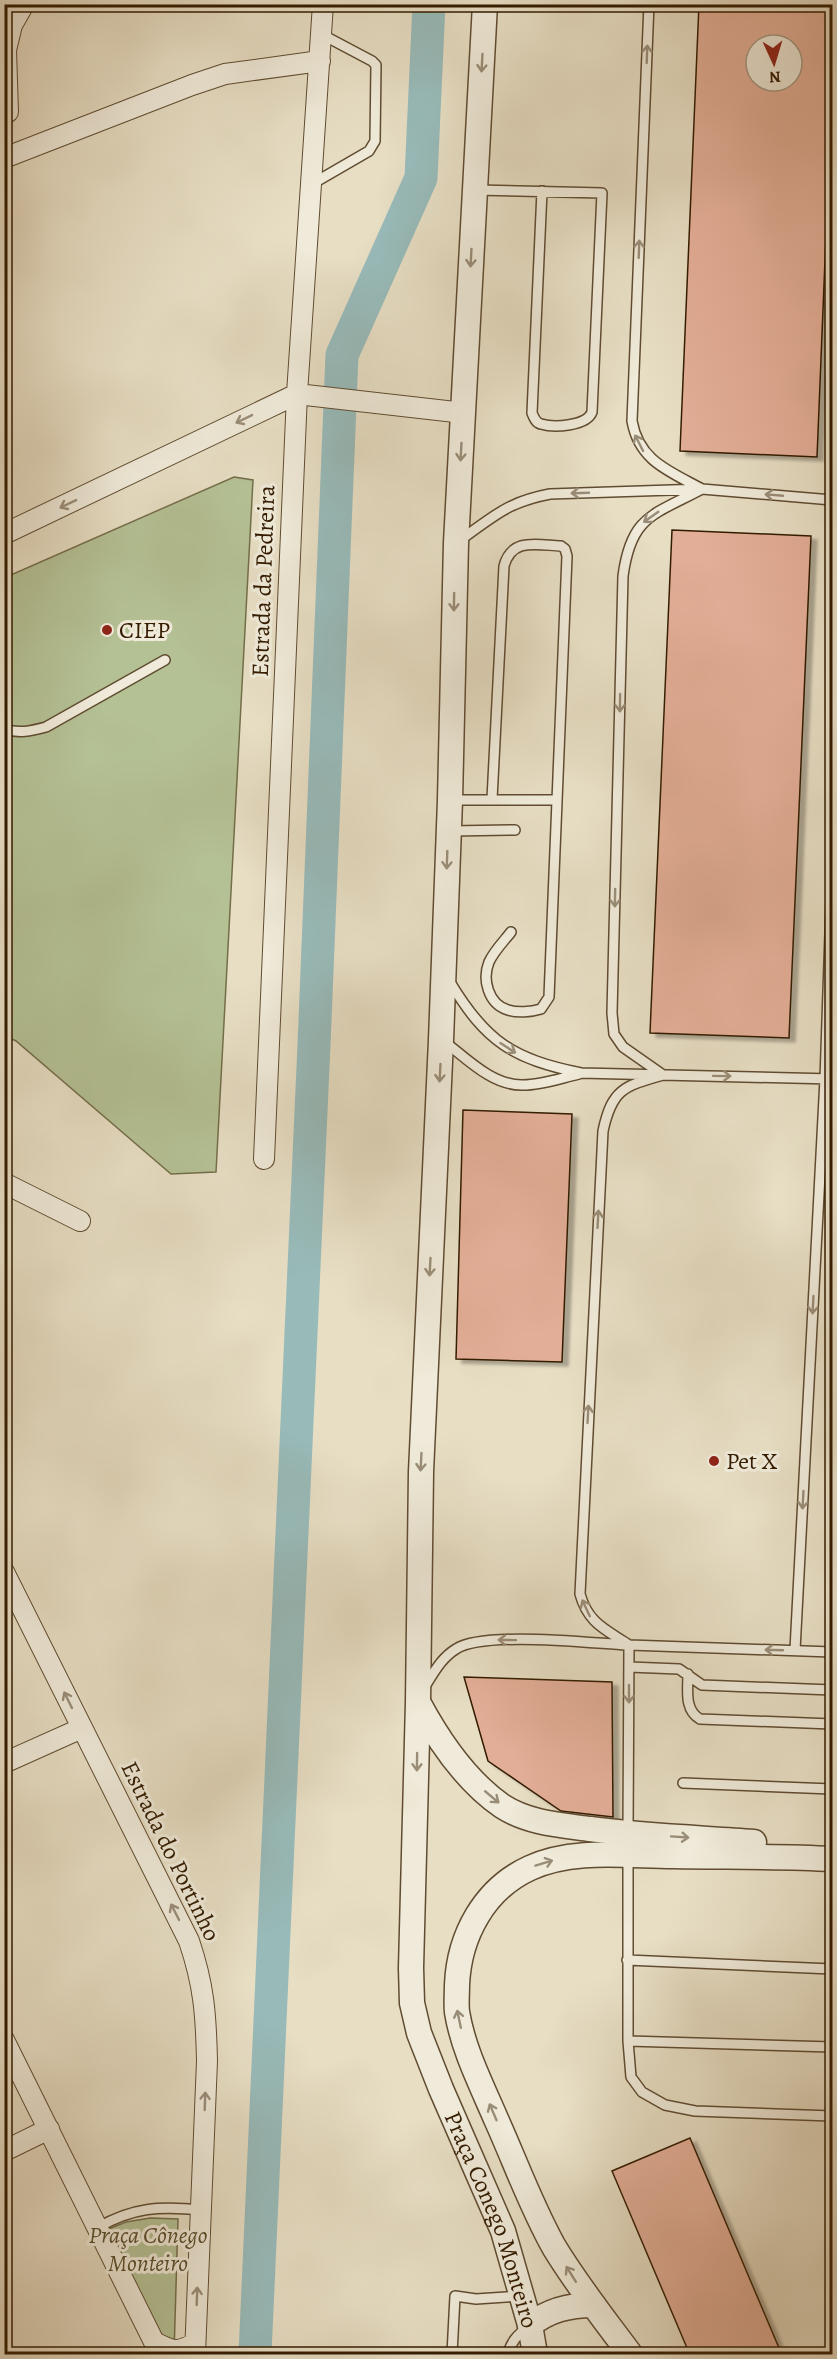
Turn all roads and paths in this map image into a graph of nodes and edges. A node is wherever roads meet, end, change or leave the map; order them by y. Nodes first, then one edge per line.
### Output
1 (24, 4) edge
2 (323, 4) edge
3 (485, 4) edge
4 (649, 4) edge
5 (8, 25) edge
6 (321, 34) junction
7 (320, 61) junction
8 (8, 112) dead end
9 (4, 158) edge
10 (312, 184) junction
11 (475, 189) junction
12 (543, 191) junction
13 (297, 394) junction
14 (464, 413) junction
15 (702, 489) junction
16 (832, 500) edge
17 (4, 534) edge
18 (456, 543) junction
19 (165, 660) dead end
20 (4, 729) edge
21 (492, 799) junction
22 (450, 800) junction
23 (556, 800) junction
24 (515, 830) dead end
25 (448, 831) junction
26 (832, 875) edge
27 (511, 932) dead end
28 (444, 972) junction
29 (441, 1040) junction
30 (581, 1073) junction
31 (663, 1075) junction
32 (829, 1079) edge
33 (264, 1159) dead end
34 (4, 1183) edge
35 (80, 1221) dead end
36 (4, 1572) edge
37 (629, 1645) junction
38 (795, 1650) junction
39 (832, 1652) edge
40 (629, 1667) junction
41 (688, 1674) junction
42 (832, 1690) edge
43 (418, 1700) junction
44 (832, 1724) edge
45 (82, 1728) junction
46 (4, 1763) edge
47 (683, 1783) dead end
48 (832, 1789) edge
49 (628, 1845) junction
50 (832, 1859) edge
51 (627, 1960) junction
52 (832, 1969) edge
53 (4, 2040) edge
54 (628, 2041) junction
55 (832, 2047) edge
56 (832, 2116) edge
57 (49, 2129) junction
58 (4, 2151) edge
59 (201, 2210) junction
60 (97, 2228) junction
61 (522, 2296) junction
62 (593, 2305) junction
63 (530, 2325) junction
64 (157, 2348) edge
65 (195, 2349) edge
66 (452, 2355) edge
67 (508, 2355) edge
68 (535, 2355) edge
69 (630, 2355) edge

1 - 5 street
2 - 6 street, Estrada da Pedreira
3 -> 11 street, Praça Conego Monteiro
15 -> 4 lane
5 - 8 street
6 - 7 street, Estrada da Pedreira
6 - 10 lane
7 - 9 street
7 - 10 street, Estrada da Pedreira
10 - 13 street, Estrada da Pedreira
11 - 12 lane
11 -> 14 street, Praça Conego Monteiro
12 - 12 lane
13 - 14 street
13 -> 17 street
13 - 33 street, Estrada da Pedreira
14 -> 18 street, Praça Conego Monteiro
16 -> 15 lane
15 -> 18 lane
15 -> 31 lane
18 -> 22 street, Praça Conego Monteiro
19 - 20 lane
21 - 22 lane
21 - 23 lane
21 - 23 lane
22 - 25 street, Praça Conego Monteiro
23 - 27 lane
24 - 25 lane
25 -> 28 street, Praça Conego Monteiro
26 - 32 lane
28 - 29 street, Praça Conego Monteiro
28 -> 30 lane
29 - 30 lane
29 -> 43 street, Praça Conego Monteiro
30 - 31 lane
31 -> 32 lane
37 -> 31 lane
32 -> 38 lane
34 - 35 street
45 -> 36 street, Estrada do Portinho
38 -> 37 lane
37 - 40 lane
37 -> 43 lane
38 - 39 lane
40 - 41 lane
40 -> 49 lane
41 - 42 lane
41 - 44 lane
43 -> 49 street
43 -> 61 street, Praça Conego Monteiro
45 - 46 street
59 -> 45 street, Estrada do Portinho
47 - 48 lane
49 -> 50 street
49 - 51 lane
62 -> 49 street, Praça Conego Monteiro
51 - 52 lane
51 - 54 lane
53 - 57 street
54 - 55 lane
54 - 56 lane
57 - 58 street
57 - 60 street
59 - 60 lane
65 -> 59 street, Estrada do Portinho
60 - 64 street
61 - 63 street, Praça Conego Monteiro
61 - 66 lane
62 - 63 street
62 - 69 street, Praça Conego Monteiro
63 - 67 lane
63 - 68 street, Praça Conego Monteiro
64 - 65 street

